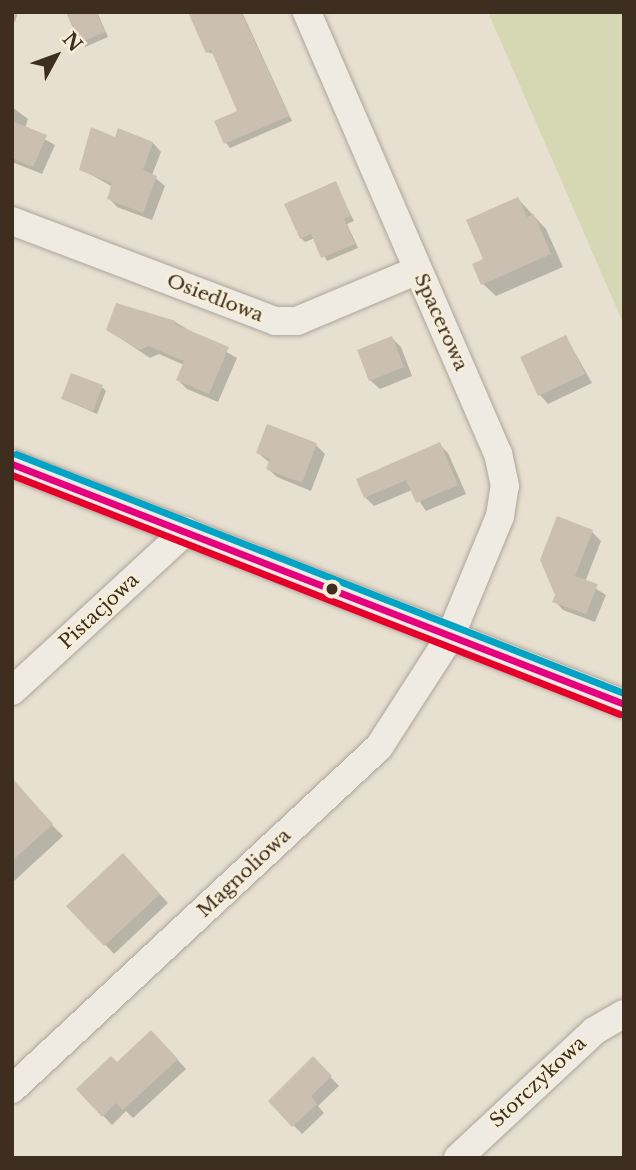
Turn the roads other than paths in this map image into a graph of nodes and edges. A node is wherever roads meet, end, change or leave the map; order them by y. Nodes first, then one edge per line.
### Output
1 (307, 12) edge
2 (12, 221) edge
3 (418, 270) junction
4 (12, 464) edge
5 (186, 531) junction
6 (450, 637) junction
7 (12, 691) edge
8 (624, 704) edge
9 (624, 1014) edge
10 (12, 1088) edge
11 (458, 1158) edge

1 - 3 street, Spacerowa
2 - 3 street, Osiedlowa
3 - 6 street, Spacerowa
4 - 5 street
5 - 6 street
5 - 7 street, Pistacjowa
6 - 8 street
6 - 10 street, Magnoliowa
9 - 11 street, Storczykowa

